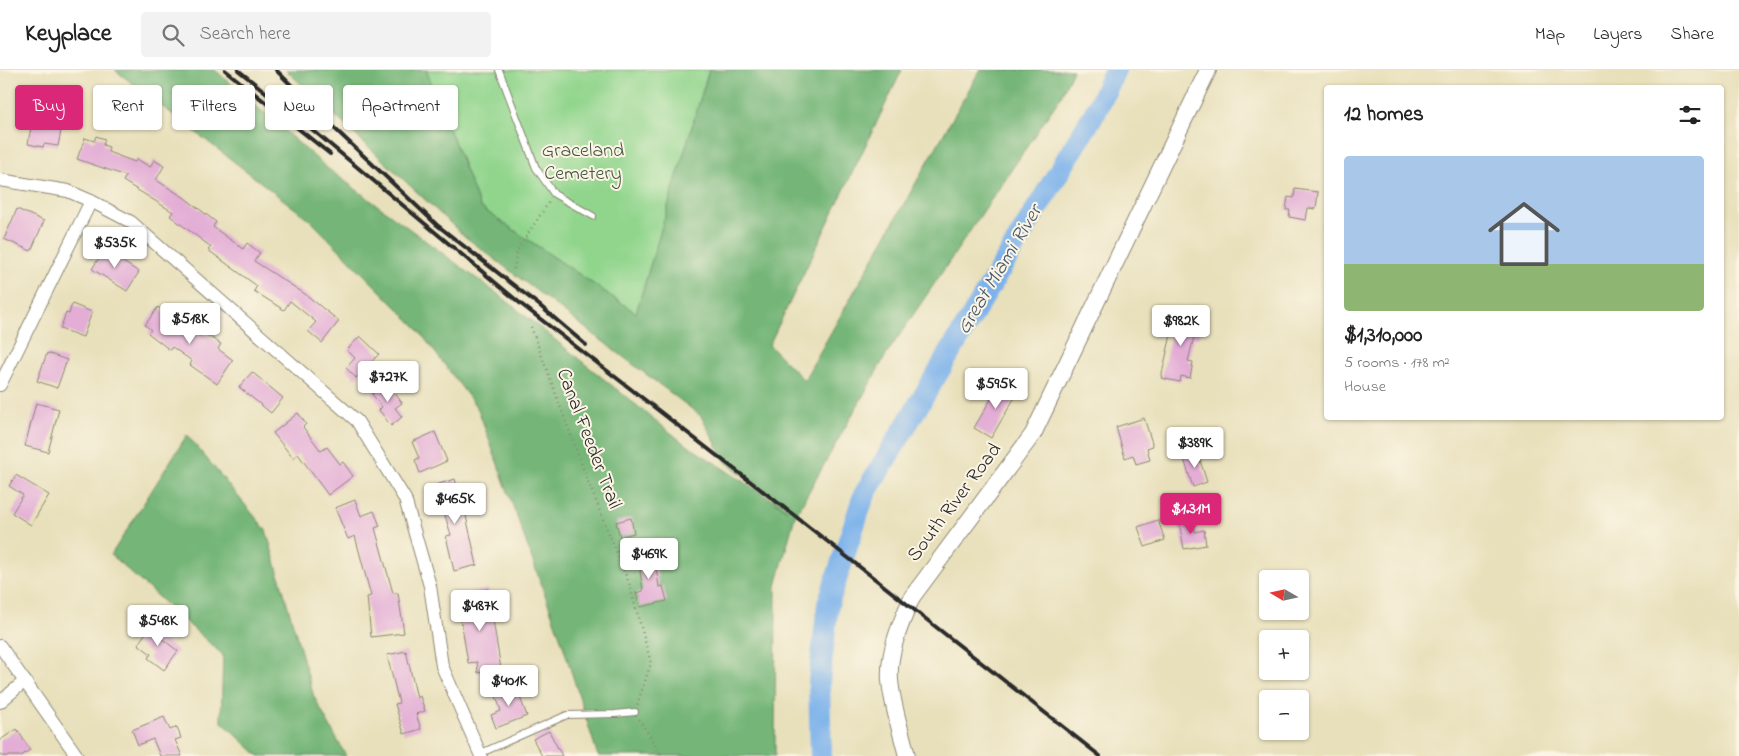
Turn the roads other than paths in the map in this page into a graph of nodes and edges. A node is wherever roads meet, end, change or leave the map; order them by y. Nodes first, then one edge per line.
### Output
1 (499, 70) edge
2 (1208, 70) edge
3 (0, 180) edge
4 (91, 201) junction
5 (593, 216) dead end
6 (0, 385) edge
7 (0, 646) edge
8 (25, 680) junction
9 (0, 702) edge
10 (635, 712) road end
11 (480, 755) edge
12 (76, 756) edge
13 (908, 756) edge

1 - 5 lane
2 - 13 street, South River Road
3 - 4 street
4 - 6 street
4 - 11 street
7 - 8 street
8 - 9 street
8 - 12 street
10 - 11 lane

